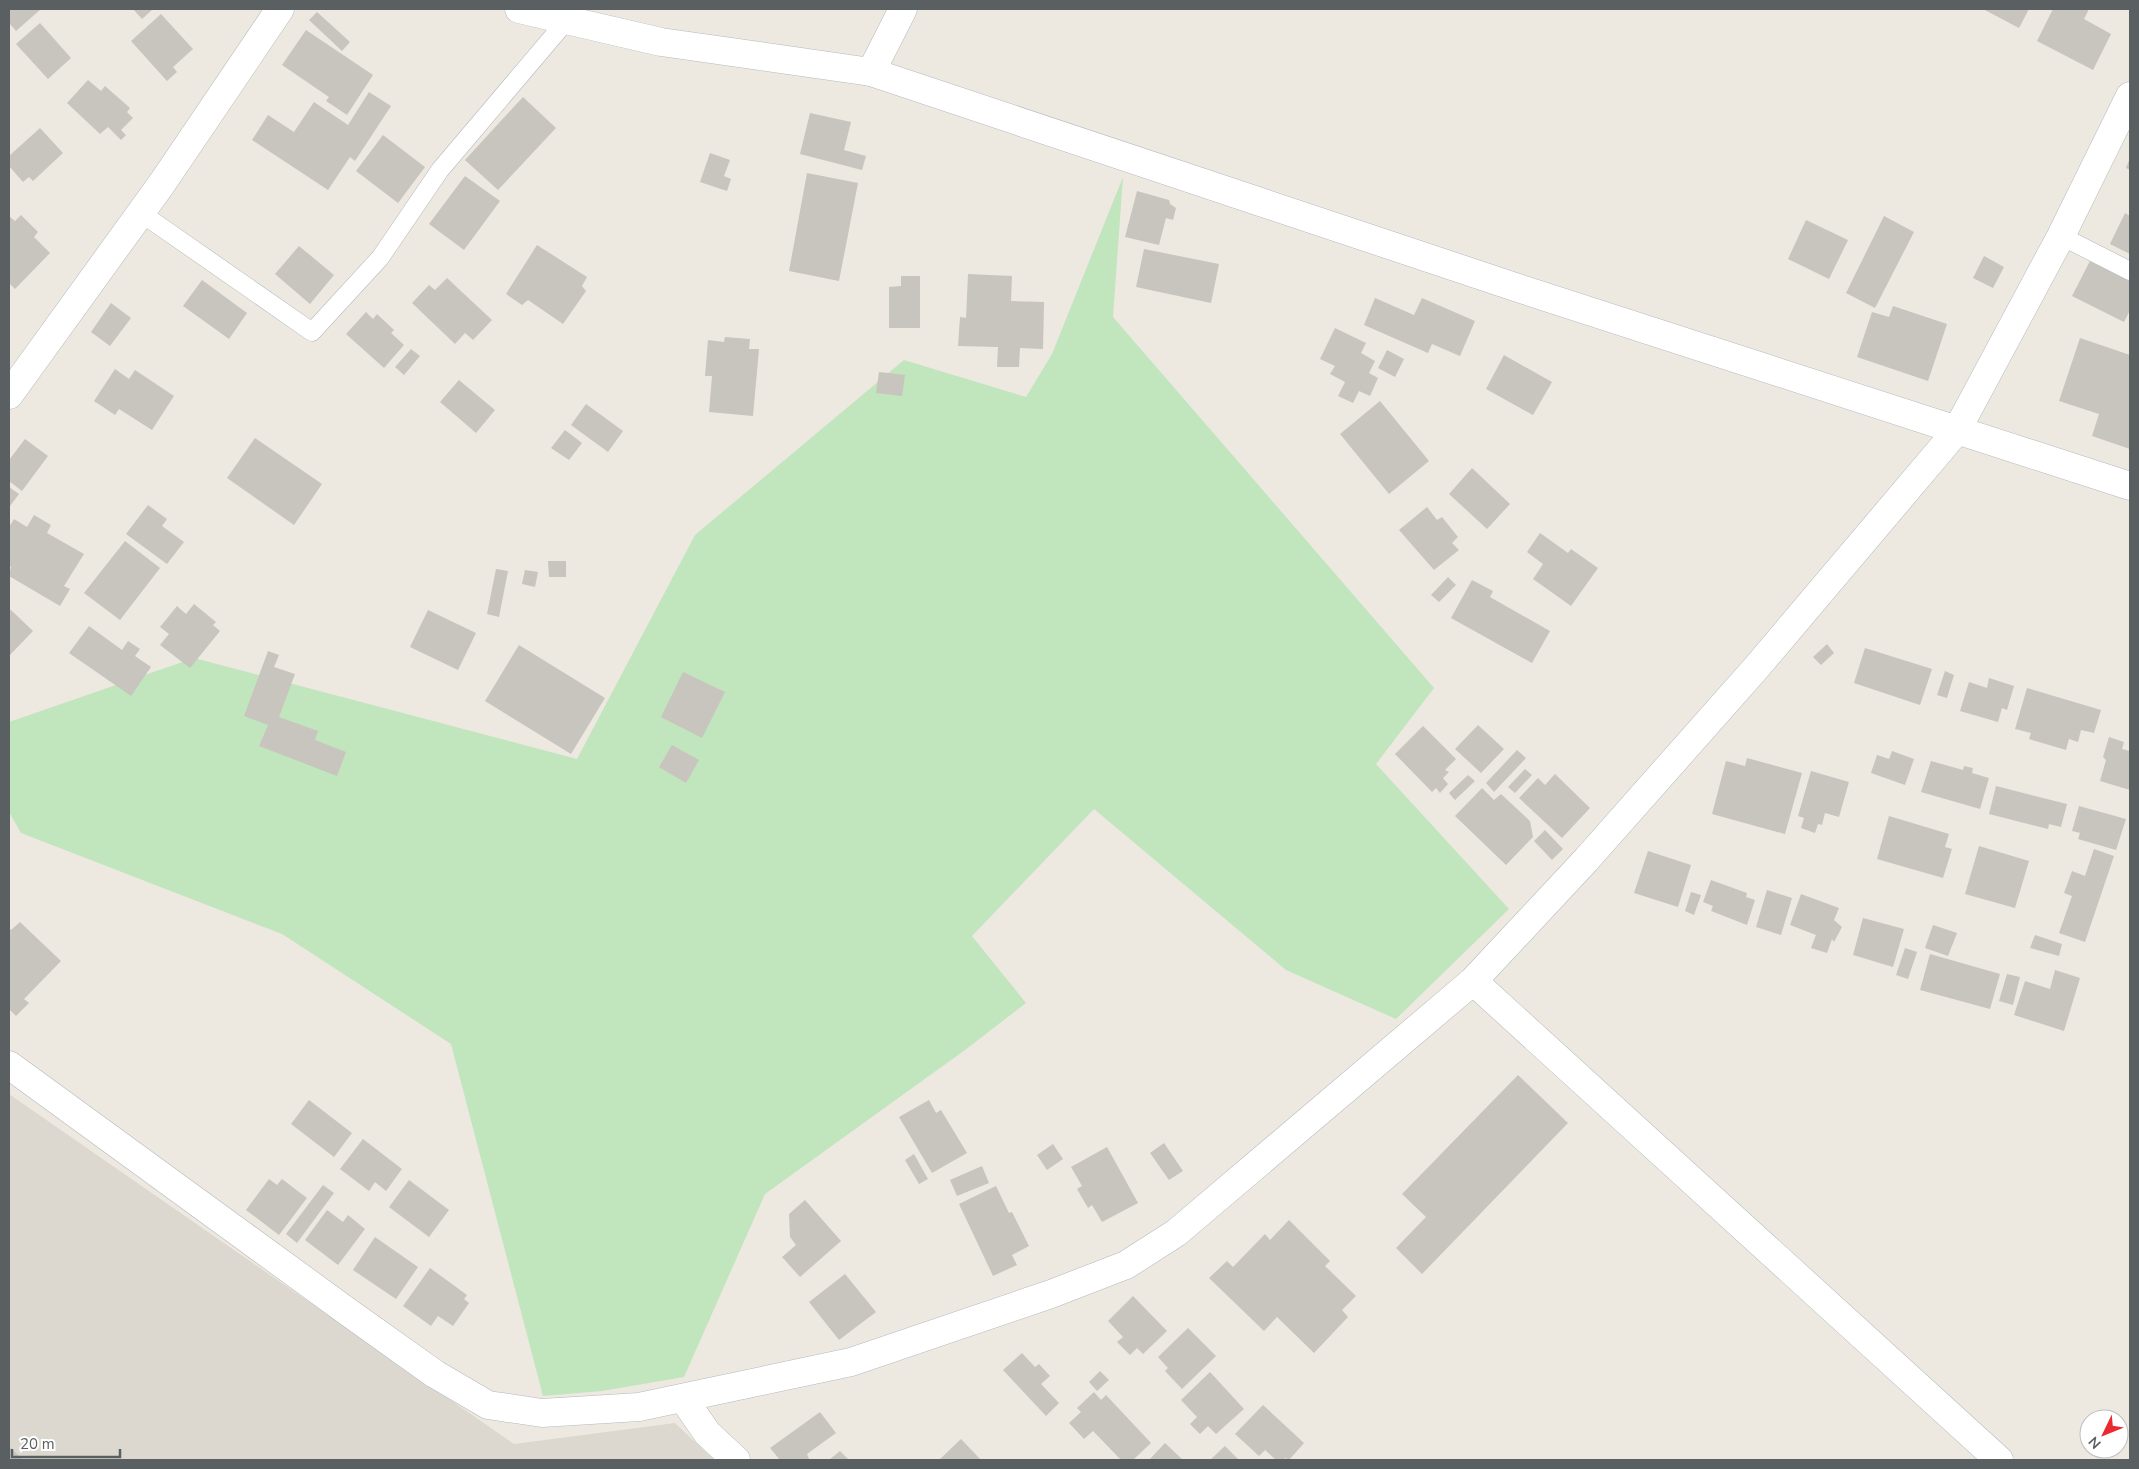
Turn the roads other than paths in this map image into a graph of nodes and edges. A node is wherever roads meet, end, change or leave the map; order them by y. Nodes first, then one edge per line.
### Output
1 (280, 9) edge
2 (519, 9) edge
3 (903, 9) edge
4 (567, 20) junction
5 (871, 72) junction
6 (2128, 109) edge
7 (141, 213) junction
8 (2061, 236) junction
9 (2130, 271) edge
10 (9, 395) edge
11 (1957, 430) junction
12 (2130, 486) edge
13 (1473, 981) junction
14 (9, 1065) edge
15 (684, 1398) junction
16 (736, 1460) edge
17 (2000, 1460) edge

1 - 7 street
2 - 4 street
3 - 5 street
4 - 5 street
4 - 7 lane
5 - 11 street
6 - 8 street
7 - 10 street
8 - 9 lane
8 - 11 street
11 - 12 street
11 - 13 street
13 - 15 street
13 - 17 street
14 - 15 street
15 - 16 street

